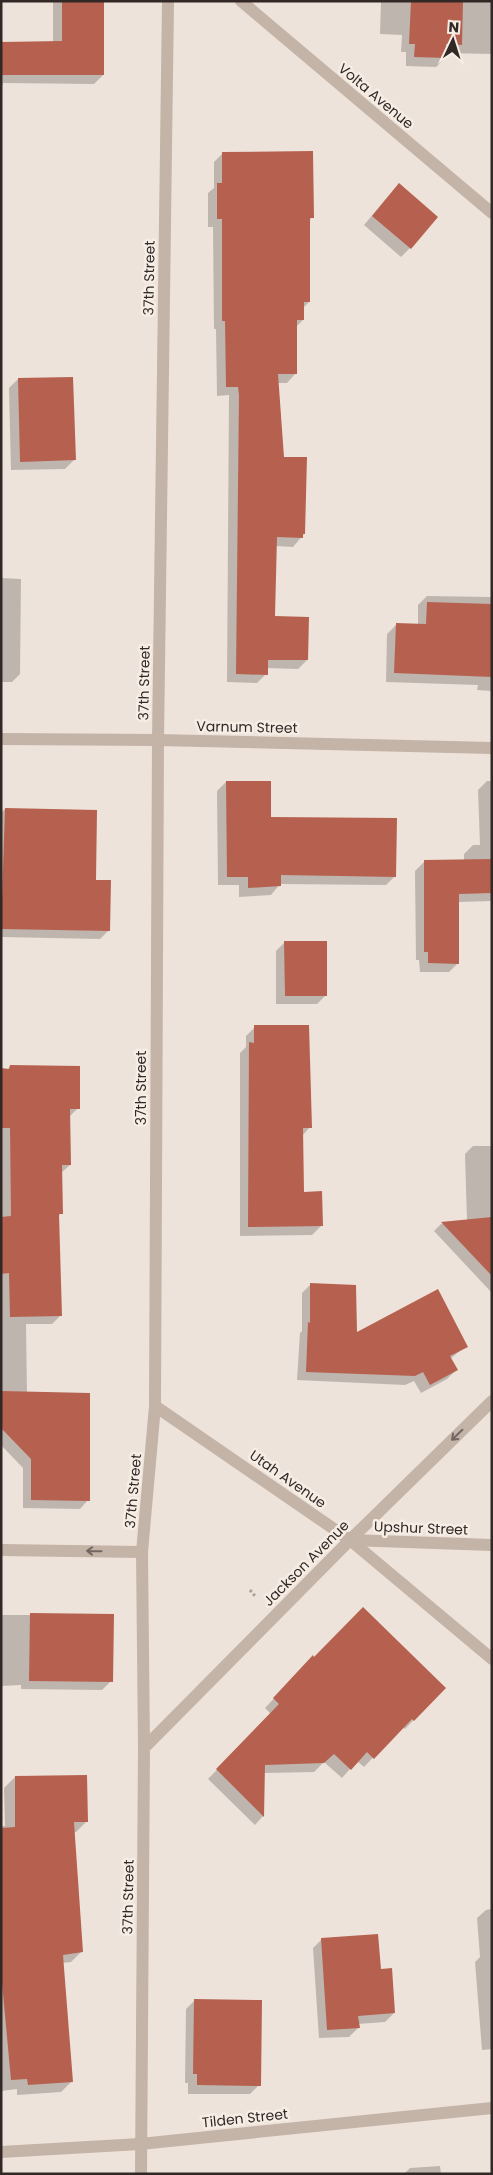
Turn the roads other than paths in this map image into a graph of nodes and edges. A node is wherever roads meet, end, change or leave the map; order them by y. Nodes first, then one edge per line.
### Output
1 (168, 1) edge
2 (241, 1) edge
3 (492, 213) edge
4 (1, 739) edge
5 (158, 740) junction
6 (492, 748) edge
7 (492, 1401) edge
8 (155, 1406) junction
9 (350, 1540) junction
10 (492, 1545) edge
11 (1, 1550) edge
12 (142, 1552) junction
13 (492, 1659) edge
14 (144, 1748) junction
15 (492, 2108) edge
16 (140, 2144) junction
17 (1, 2152) edge
18 (140, 2174) edge

1 - 5 street, 37th Street
2 - 3 street, Volta Avenue
4 - 5 street, Varnum Street
5 - 6 street, Varnum Street
5 - 8 street, 37th Street
7 -> 9 street, Jackson Avenue
8 - 9 street, Utah Avenue
8 - 12 street, 37th Street
9 - 10 street, Upshur Street
9 - 13 street, Utah Avenue
9 - 14 street, Jackson Avenue
12 -> 11 street
12 - 14 street, 37th Street
14 - 16 street, 37th Street
15 - 16 street, Tilden Street
16 - 17 street, Tilden Street
16 - 18 street, 37th Street

